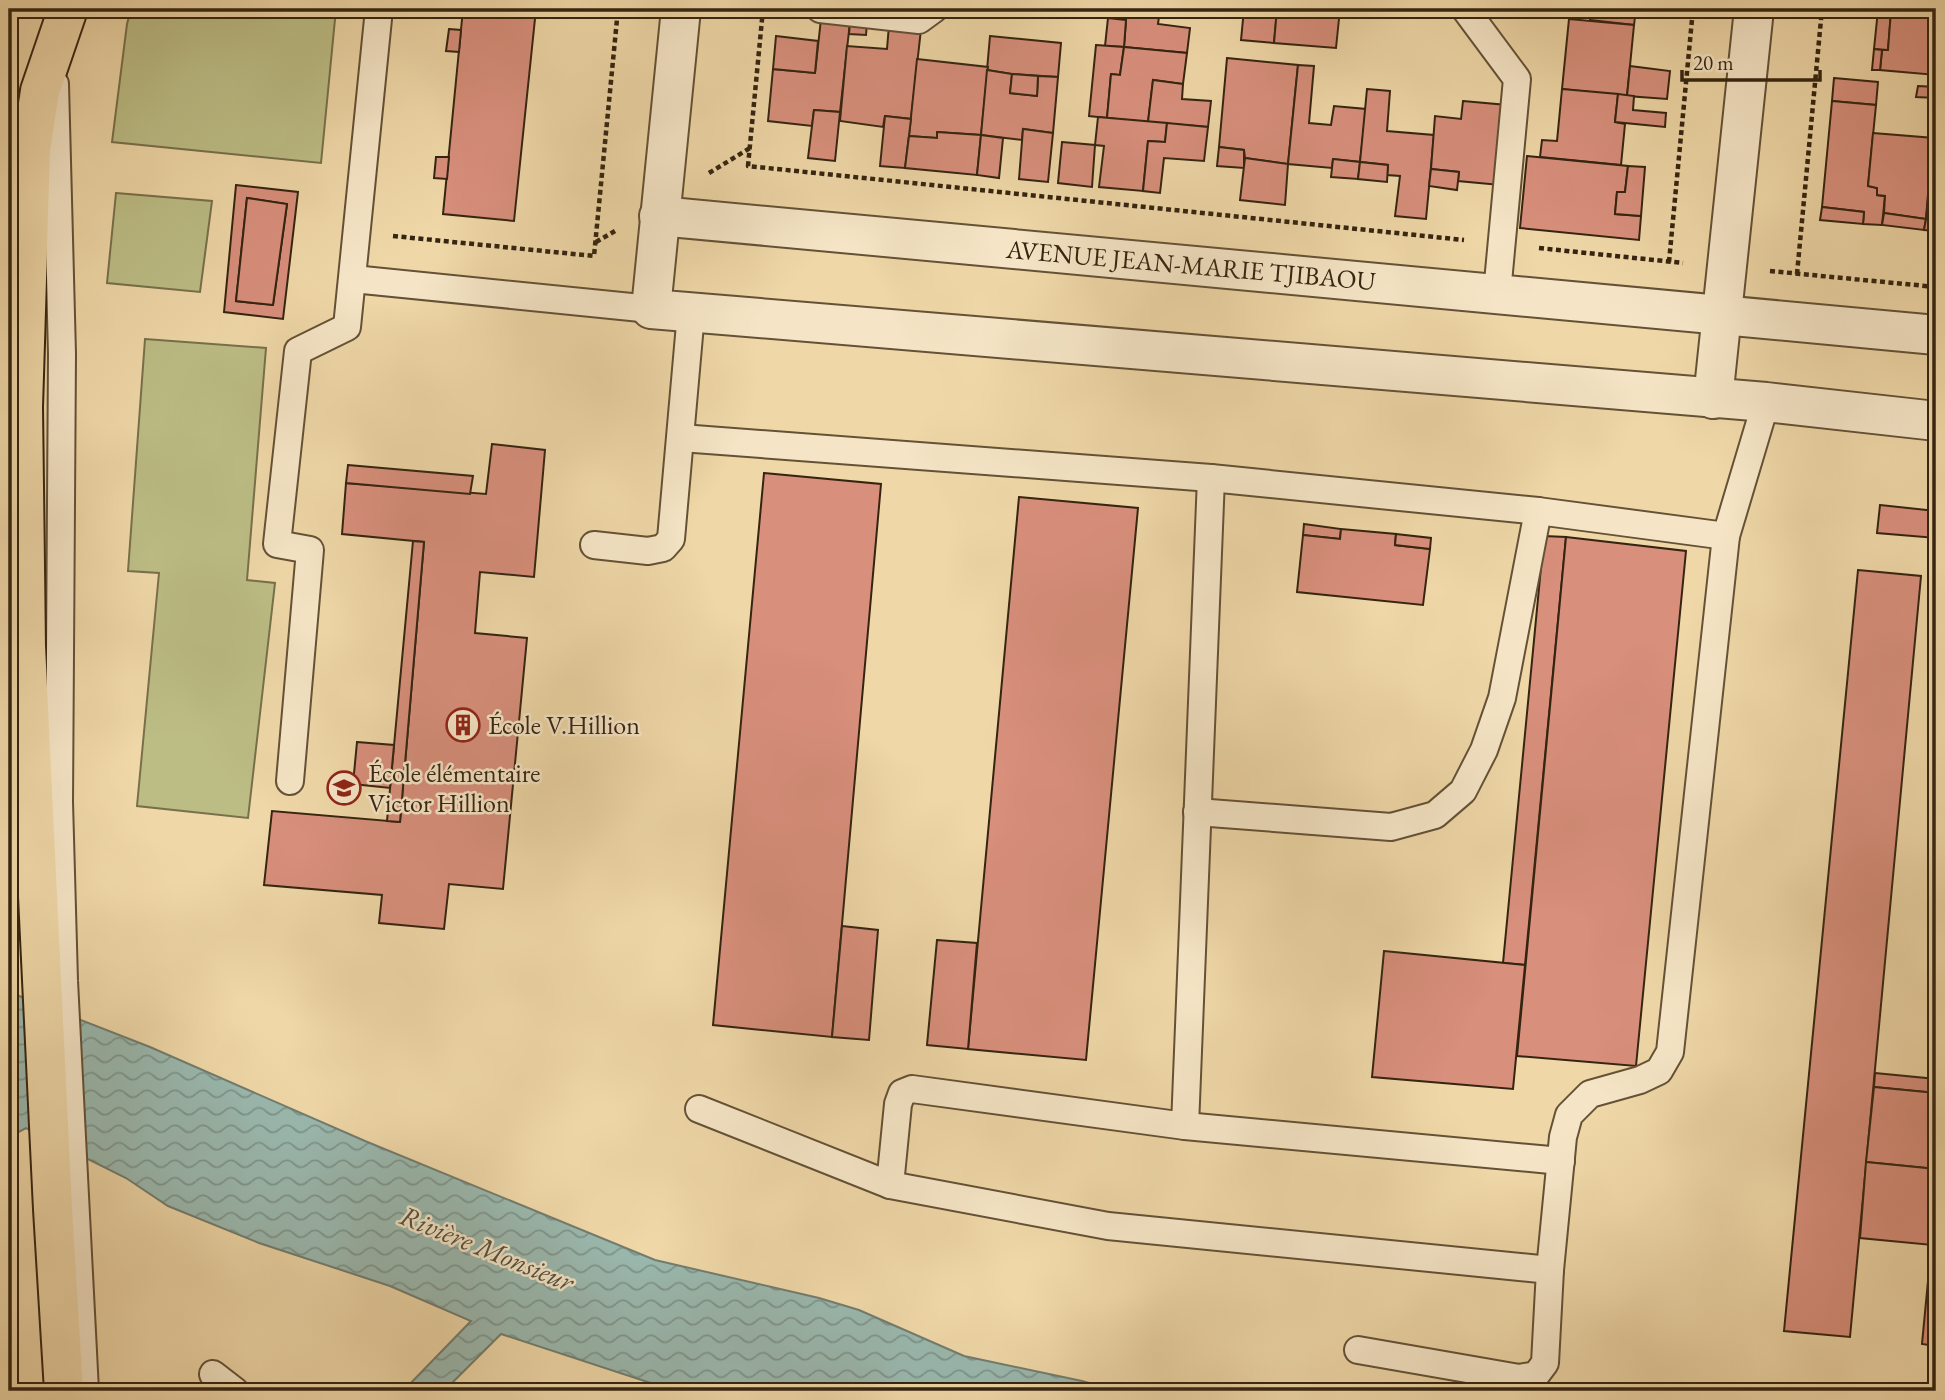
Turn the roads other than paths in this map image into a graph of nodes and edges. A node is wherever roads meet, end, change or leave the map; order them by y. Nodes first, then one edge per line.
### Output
1 (52, 9) edge
2 (68, 9) edge
3 (379, 9) edge
4 (681, 9) edge
5 (820, 9) edge
6 (934, 9) edge
7 (1465, 9) edge
8 (1754, 9) edge
9 (54, 54) junction
10 (9, 207) edge
11 (659, 216) junction
12 (353, 279) junction
13 (1497, 293) junction
14 (651, 309) junction
15 (691, 313) junction
16 (1723, 314) junction
17 (1936, 335) edge
18 (1713, 399) junction
19 (1766, 402) junction
20 (23, 407) junction
21 (1936, 421) edge
22 (681, 438) junction
23 (1211, 478) junction
24 (1538, 511) junction
25 (1726, 536) junction
26 (594, 545) dead end
27 (290, 780) dead end
28 (1197, 812) junction
29 (53, 978) junction
30 (699, 1109) dead end
31 (1185, 1126) junction
32 (1561, 1161) junction
33 (890, 1185) junction
34 (64, 1215) junction
35 (1550, 1270) junction
36 (1358, 1350) dead end
37 (213, 1374) dead end
38 (64, 1391) edge
39 (85, 1391) edge
40 (235, 1391) edge

1 - 9 lane
2 - 9 highway
3 - 12 lane
4 - 11 street
5 - 6 lane
7 - 13 lane
8 - 16 street
9 - 20 highway
9 - 29 lane
10 - 20 highway
11 - 13 street, AVENUE JEAN-MARIE TJIBAOU
11 - 14 street
12 - 14 lane
12 - 27 lane
13 - 16 street, AVENUE JEAN-MARIE TJIBAOU
14 - 15 street
15 - 18 street
15 - 22 lane
16 - 17 street, AVENUE JEAN-MARIE TJIBAOU
16 - 18 street
18 - 19 street
19 - 21 street
19 - 25 lane
20 - 29 highway
22 - 23 lane
22 - 26 lane
23 - 24 lane
23 - 28 lane
24 - 25 lane
24 - 28 lane
25 - 32 lane
28 - 31 lane
29 - 34 highway
30 - 33 lane
31 - 32 lane
31 - 33 lane
32 - 35 lane
33 - 35 lane
34 - 38 highway
34 - 39 lane
35 - 36 lane
37 - 40 lane

